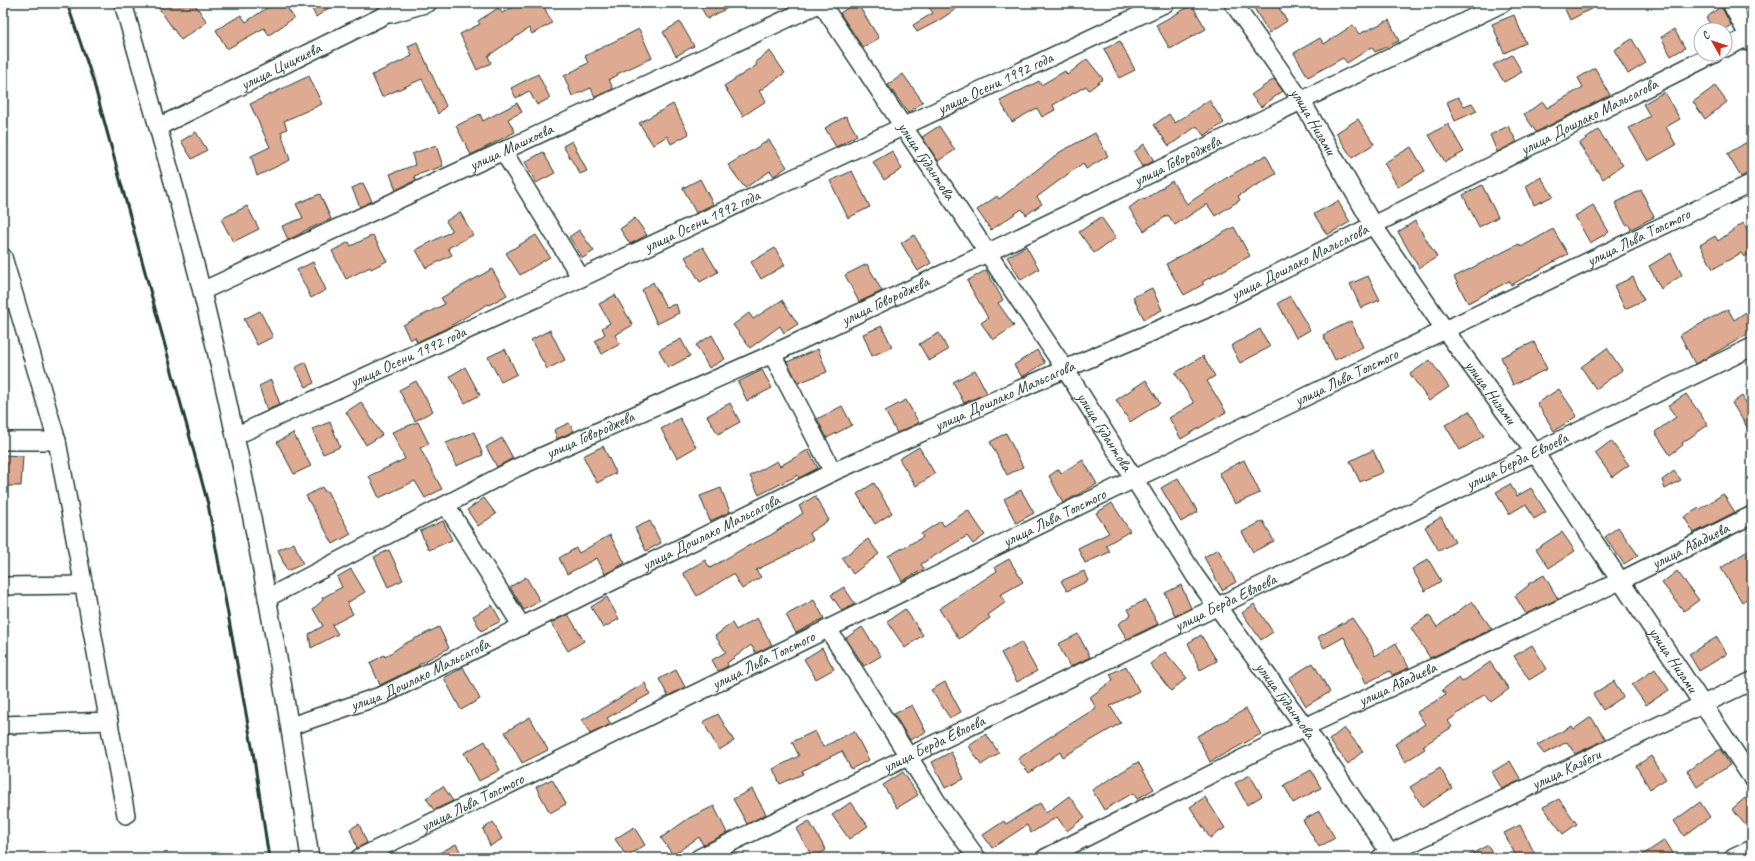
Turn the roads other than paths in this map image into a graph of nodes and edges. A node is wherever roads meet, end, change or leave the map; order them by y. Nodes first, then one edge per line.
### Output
1 (123, 3) edge
2 (402, 3) edge
3 (428, 3) edge
4 (821, 3) edge
5 (1166, 3) edge
6 (1233, 3) edge
7 (1503, 3) edge
8 (1731, 3) edge
9 (383, 16) junction
10 (1750, 40) edge
11 (1733, 45) edge
12 (1698, 62) edge
13 (1301, 100) junction
14 (158, 127) junction
15 (904, 128) junction
16 (503, 151) junction
17 (1752, 183) edge
18 (1373, 225) junction
19 (987, 252) junction
20 (3, 257) edge
21 (581, 278) junction
22 (202, 291) junction
23 (8, 292) edge
24 (1445, 330) junction
25 (1752, 347) edge
26 (772, 354) junction
27 (1065, 369) junction
28 (235, 436) junction
29 (3, 441) edge
30 (57, 441) junction
31 (1535, 453) junction
32 (833, 472) junction
33 (1134, 479) junction
34 (446, 505) junction
35 (1752, 515) edge
36 (1620, 581) junction
37 (84, 585) junction
38 (3, 586) edge
39 (267, 598) junction
40 (1217, 607) junction
41 (521, 625) junction
42 (828, 629) junction
43 (1752, 681) edge
44 (1703, 704) junction
45 (109, 721) junction
46 (3, 725) edge
47 (291, 726) junction
48 (1305, 727) junction
49 (908, 756) junction
50 (1752, 778) edge
51 (126, 815) dead end
52 (1752, 849) edge
53 (1388, 857) edge
54 (310, 858) edge
55 (359, 858) edge
56 (699, 858) edge
57 (977, 858) edge
58 (1045, 858) edge
59 (1733, 858) edge

1 - 14 street
2 - 9 street, улица Цицкиева
3 - 9 street
4 - 15 street, улица Гудантова
4 - 16 street, улица Машхоева
5 - 15 street, улица Осени 1992 года
6 - 13 street, улица Низами
7 - 13 street, улица Говороджева
8 - 10 street
9 - 14 street, улица Цицкиева
10 - 11 street
12 - 18 street, улица Дошлако Мальсагова
13 - 18 street, улица Низами
13 - 19 street, улица Говороджева
14 - 22 street
15 - 19 street, улица Гудантова
15 - 21 street, улица Осени 1992 года
16 - 21 street
16 - 22 street, улица Машхоева
17 - 24 street, улица Льва Толстого
18 - 24 street, улица Низами
18 - 27 street, улица Дошлако Мальсагова
19 - 26 street, улица Говороджева
19 - 27 street, улица Гудантова
20 - 23 street
21 - 28 street, улица Осени 1992 года
22 - 28 street
23 - 30 street
24 - 31 street, улица Низами
24 - 33 street, улица Льва Толстого
25 - 31 street, улица Берда Евлоева
26 - 32 street
26 - 34 street, улица Говороджева
27 - 32 street, улица Дошлако Мальсагова
27 - 33 street, улица Гудантова
28 - 39 street
29 - 30 street
30 - 37 street
31 - 36 street, улица Низами
31 - 40 street, улица Берда Евлоева
32 - 41 street, улица Дошлако Мальсагова
33 - 40 street, улица Гудантова
33 - 42 street, улица Льва Толстого
34 - 39 street, улица Говороджева
34 - 41 street
35 - 36 street, улица Абадиева
36 - 44 street, улица Низами
36 - 48 street, улица Абадиева
37 - 38 street
37 - 45 street
39 - 47 street
40 - 48 street, улица Гудантова
40 - 49 street, улица Берда Евлоева
41 - 47 street, улица Дошлако Мальсагова
42 - 49 street
42 - 55 street, улица Льва Толстого
43 - 44 street, улица Казбеги
44 - 50 street, улица Низами
44 - 53 street, улица Казбеги
45 - 46 street
45 - 51 street
47 - 54 street
48 - 53 street, улица Гудантова
48 - 58 street, улица Абадиева
49 - 56 street, улица Берда Евлоева
49 - 57 street
52 - 59 street

